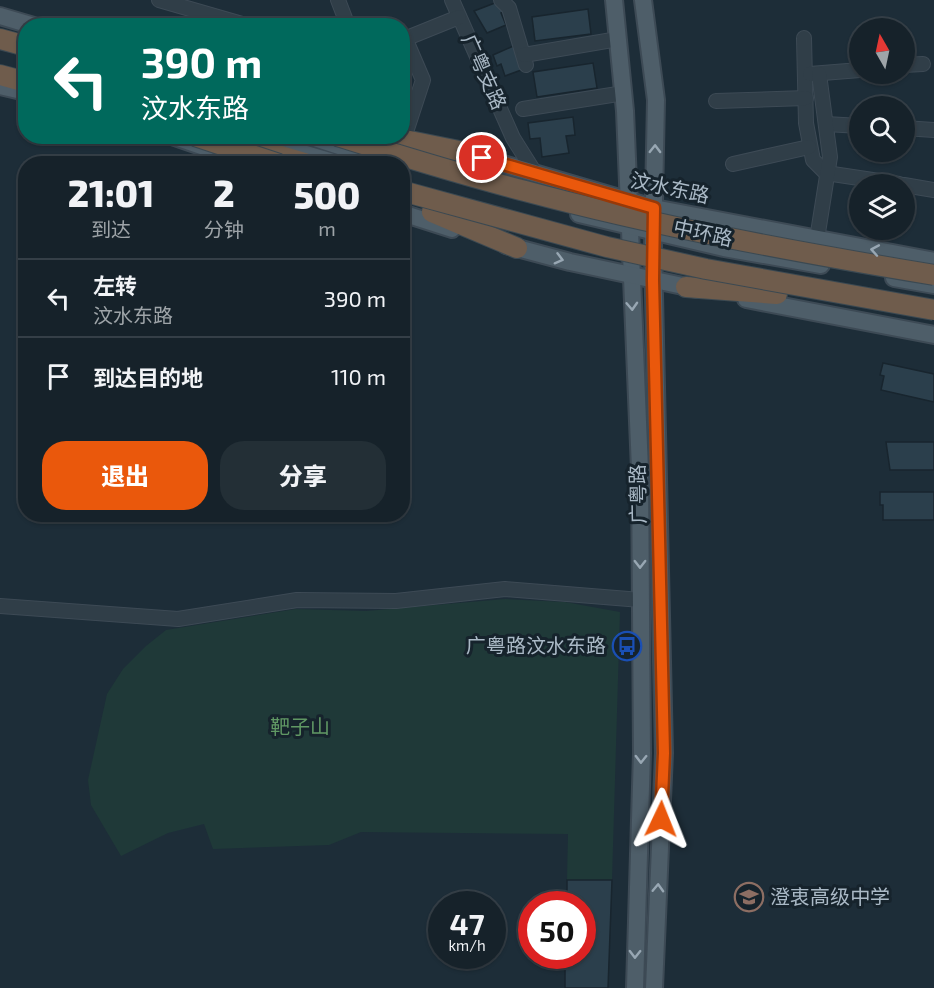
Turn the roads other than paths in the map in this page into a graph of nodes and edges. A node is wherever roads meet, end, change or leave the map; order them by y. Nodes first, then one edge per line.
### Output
1 (159, 0) edge
2 (338, 0) edge
3 (452, 0) edge
4 (501, 0) edge
5 (614, 0) edge
6 (643, 0) edge
7 (459, 17) junction
8 (221, 18) edge
9 (345, 18) edge
10 (410, 36) edge
11 (804, 38) dead end
12 (618, 39) junction
13 (18, 47) edge
14 (0, 50) edge
15 (18, 53) edge
16 (410, 53) edge
17 (915, 64) edge
18 (923, 64) dead end
19 (849, 71) edge
20 (812, 74) junction
21 (16, 82) edge
22 (624, 93) junction
23 (806, 98) junction
24 (716, 101) dead end
25 (523, 109) dead end
26 (410, 118) edge
27 (826, 124) junction
28 (849, 125) edge
29 (915, 129) edge
30 (934, 130) edge
31 (410, 137) edge
32 (410, 141) edge
33 (196, 144) edge
34 (215, 144) edge
35 (219, 144) edge
36 (242, 144) edge
37 (273, 144) edge
38 (334, 144) edge
39 (364, 144) edge
40 (809, 147) junction
41 (464, 152) junction
42 (225, 154) junction
43 (231, 156) edge
44 (255, 156) edge
45 (281, 156) edge
46 (312, 156) edge
47 (374, 156) edge
48 (405, 156) edge
49 (410, 157) edge
50 (733, 164) dead end
51 (410, 167) edge
52 (535, 173) junction
53 (826, 173) junction
54 (849, 176) edge
55 (410, 184) edge
56 (915, 187) edge
57 (934, 190) edge
58 (433, 191) junction
59 (410, 193) edge
60 (410, 201) edge
61 (630, 202) junction
62 (410, 206) edge
63 (654, 208) junction
64 (410, 215) edge
65 (653, 232) junction
66 (630, 235) junction
67 (818, 239) junction
68 (517, 248) junction
69 (653, 249) junction
70 (933, 265) edge
71 (631, 275) junction
72 (900, 279) junction
73 (653, 280) junction
74 (825, 282) junction
75 (934, 285) edge
76 (686, 287) junction
77 (934, 302) edge
78 (934, 310) edge
79 (934, 322) edge
80 (888, 326) junction
81 (934, 335) edge
82 (640, 600) junction
83 (0, 606) edge
84 (635, 988) edge
85 (654, 988) edge

1 - 8 street
2 - 9 street
3 - 7 street, 广粤支路
4 - 12 street
5 - 12 main road, 广粤路
63 -> 6 main road, 广粤路
7 - 10 street
7 - 52 street, 广粤支路
11 - 20 street
12 - 22 main road, 广粤路
13 - 14 highway
14 - 15 main road
14 - 21 main road
16 - 26 street
17 - 18 street
19 - 20 street
20 - 23 street
20 - 27 street
22 - 25 street
22 - 61 main road, 广粤路
23 - 24 street
23 - 40 street
27 - 28 street
27 - 53 street
29 - 30 street
31 - 41 main road, 汶水东路
32 - 41 highway
33 - 42 main road
34 - 42 main road
35 - 44 highway, bridge
36 - 45 highway
37 - 46 main road
38 - 47 main road
39 - 48 highway, 中环路, bridge
40 - 50 street
40 - 53 street
41 - 52 main road, 汶水东路
42 - 43 main road
49 - 70 highway, 中环路, bridge
51 - 66 main road
52 - 61 main road, 汶水东路
53 - 54 street
53 - 67 street
55 - 58 main road
56 - 57 street
58 - 60 main road
58 - 66 main road
59 - 78 highway, 中环路, bridge
61 - 63 main road, 汶水东路
61 - 66 main road, 广粤路
62 - 68 highway
63 - 65 main road, 广粤路
63 - 67 main road, 汶水东路
64 - 68 main road
65 - 66 main road
65 - 69 main road, 广粤路
65 - 72 main road
66 - 69 main road
66 - 71 main road, 广粤路
70 -> 67 main road, 汶水东路
68 -> 71 main road
69 - 73 main road, 广粤路
69 - 74 main road
70 - 72 main road
71 - 73 main road
71 -> 82 main road, 广粤路
72 - 75 main road
73 - 76 main road
85 -> 73 main road, 广粤路
74 - 77 main road
74 - 80 main road
76 - 79 highway
76 - 80 main road
80 - 81 main road
82 - 83 street
82 -> 84 main road, 广粤路

